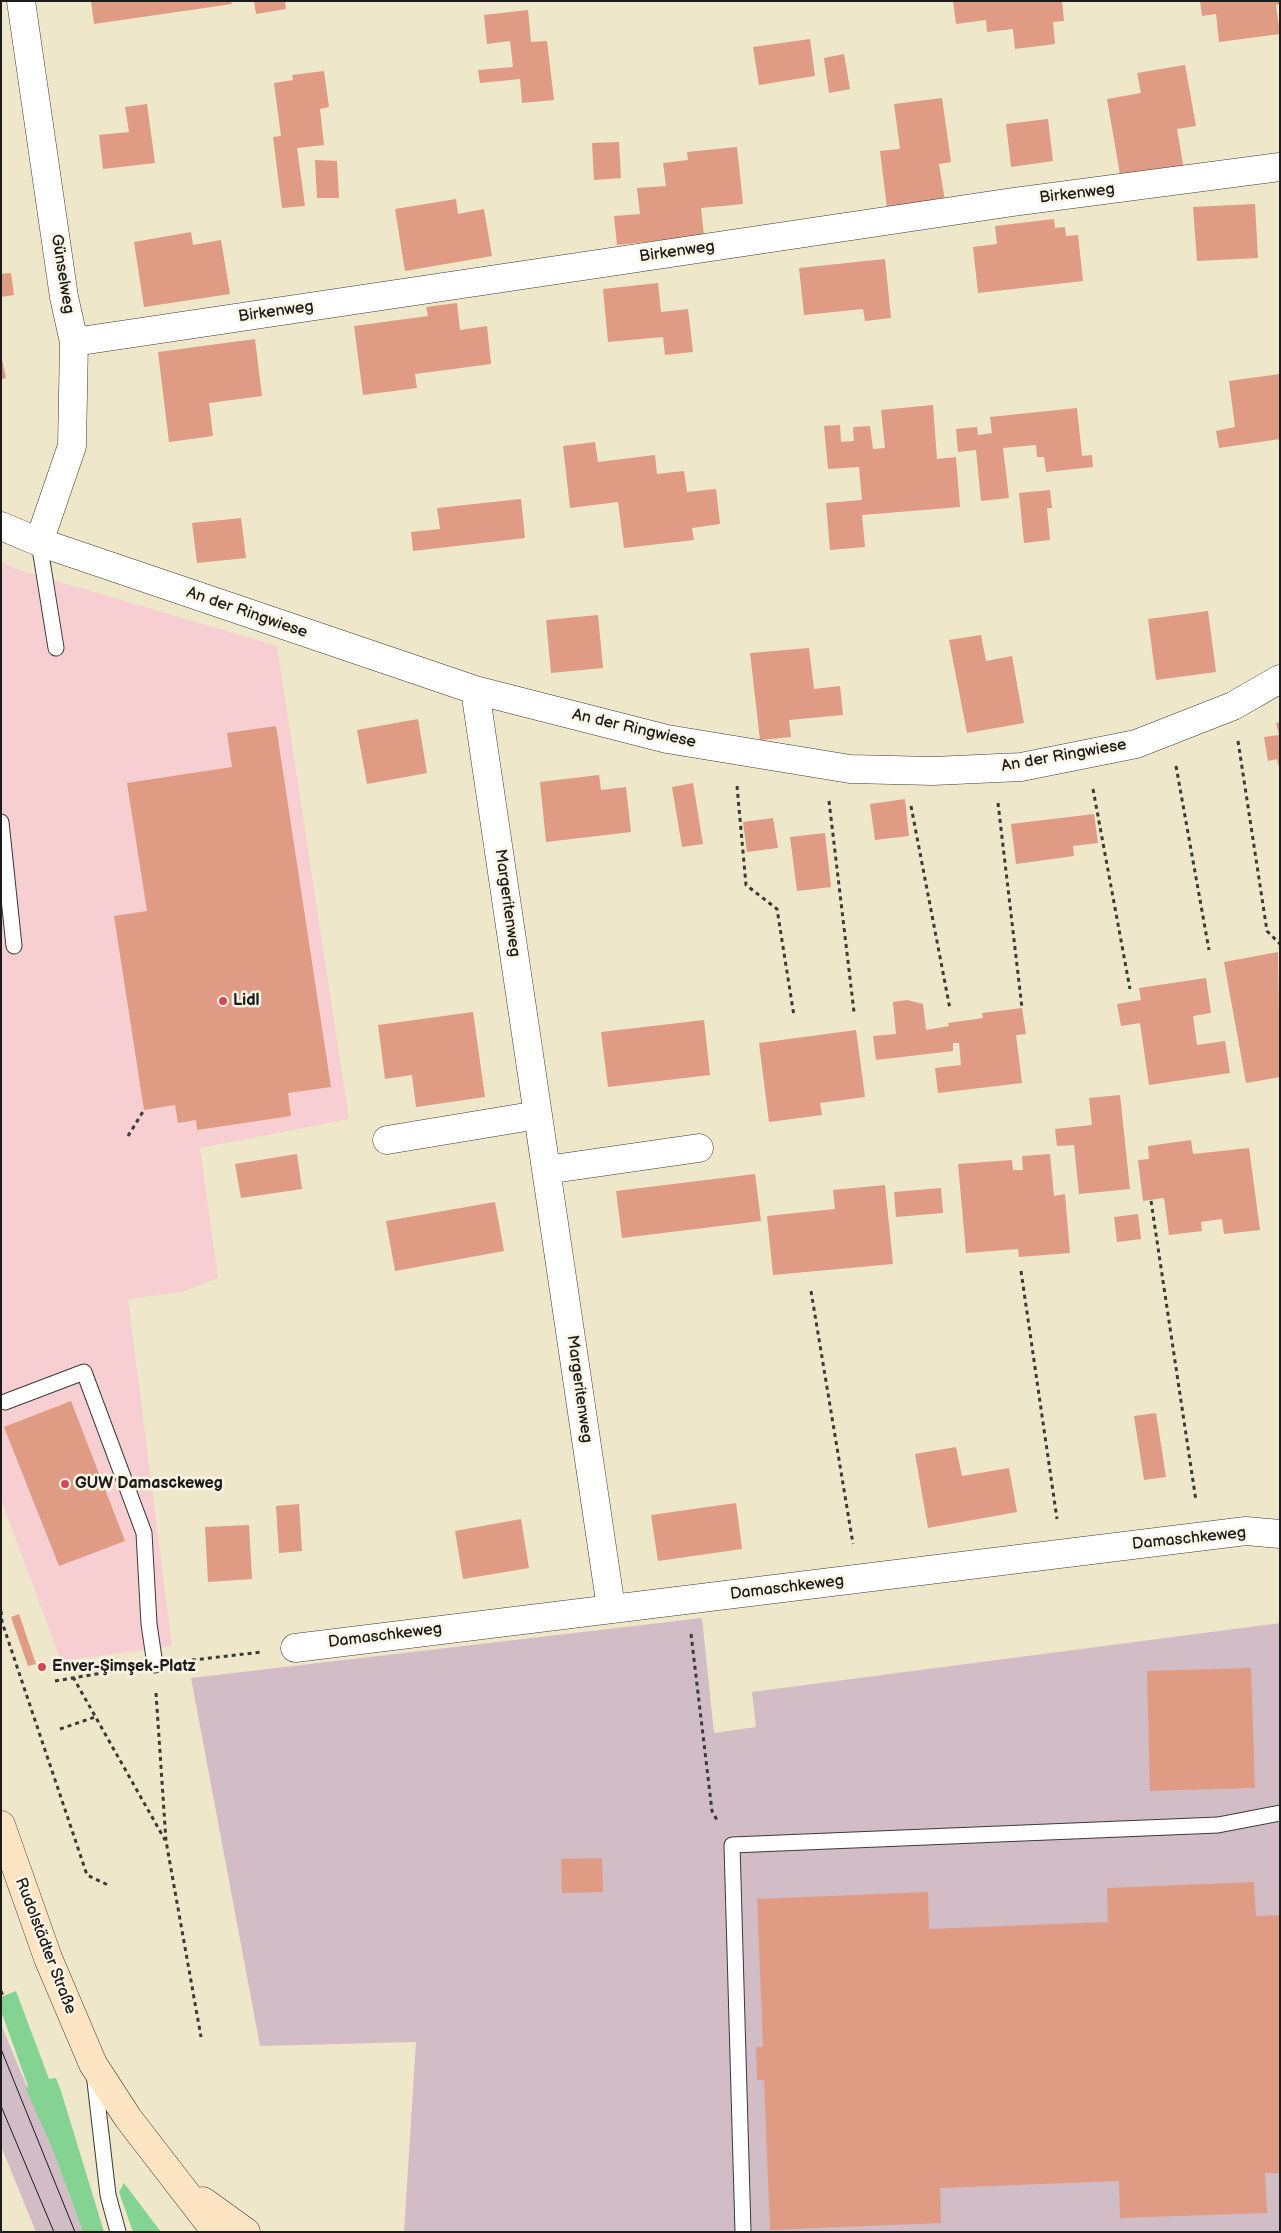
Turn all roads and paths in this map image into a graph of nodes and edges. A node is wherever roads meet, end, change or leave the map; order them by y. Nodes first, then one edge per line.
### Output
1 (21, 1) edge
2 (1280, 168) edge
3 (74, 342) junction
4 (1, 526) edge
5 (40, 542) junction
6 (56, 648) dead end
7 (1280, 679) edge
8 (475, 690) junction
9 (1233, 706) junction
10 (1170, 730) junction
11 (734, 751) junction
12 (1087, 754) junction
13 (825, 765) junction
14 (993, 768) junction
15 (904, 771) junction
16 (1, 822) edge
17 (1280, 944) edge
18 (14, 946) dead end
19 (1209, 950) dead end
20 (1130, 989) dead end
21 (1022, 1008) dead end
22 (950, 1009) dead end
23 (854, 1012) dead end
24 (794, 1016) dead end
25 (144, 1110) dead end
26 (538, 1115) junction
27 (128, 1136) dead end
28 (387, 1140) dead end
29 (699, 1148) dead end
30 (546, 1170) junction
31 (1151, 1200) dead end
32 (1021, 1271) dead end
33 (811, 1291) dead end
34 (5, 1402) dead end
35 (1280, 1534) edge
36 (1202, 1537) junction
37 (1062, 1554) junction
38 (859, 1579) junction
39 (688, 1601) junction
40 (611, 1608) junction
41 (1, 1611) edge
42 (295, 1648) dead end
43 (155, 1665) joint
44 (73, 1677) dead end
45 (95, 1717) junction
46 (60, 1729) dead end
47 (1280, 1813) edge
48 (1, 1825) edge
49 (166, 1841) junction
50 (732, 1845) junction
51 (108, 1885) dead end
52 (1, 1991) edge
53 (3, 1996) dead end
54 (201, 2037) dead end
55 (93, 2064) junction
56 (180, 2185) junction
57 (118, 2232) edge
58 (216, 2232) edge
59 (246, 2232) edge
60 (743, 2232) edge

1 - 3 street, Günselweg
2 - 3 street, Birkenweg
3 - 5 street, Günselweg
4 - 5 street, An der Ringwiese
5 - 6 lane
5 - 8 street, An der Ringwiese
7 - 9 street, An der Ringwiese
8 - 11 street, An der Ringwiese
8 - 26 street, Margeritenweg
9 - 10 street, An der Ringwiese
9 - 17 path
10 - 12 street, An der Ringwiese
10 - 19 path
11 - 13 street, An der Ringwiese
11 - 24 path
12 - 14 street, An der Ringwiese
12 - 20 path
13 - 15 street, An der Ringwiese
13 - 23 path
14 - 15 street, An der Ringwiese
14 - 21 path
15 - 22 path
16 - 18 lane
25 - 27 path
26 - 28 street
26 - 30 street, Margeritenweg
29 - 30 street
30 - 40 street, Margeritenweg
31 - 36 path
32 - 37 path
33 - 38 path
34 - 43 lane
35 - 36 street, Damaschkeweg
36 - 37 street, Damaschkeweg
37 - 38 street, Damaschkeweg
38 - 39 street, Damaschkeweg
39 - 40 street, Damaschkeweg
39 - 50 path
40 - 42 street, Damaschkeweg
41 - 51 path
43 - 49 path
44 - 45 path
45 - 46 path
45 - 49 path
47 - 50 lane
48 - 55 main road, Rudolstädter Straße
49 - 54 path
50 - 60 lane
52 - 53 path
55 - 56 main road, Rudolstädter Straße
55 - 57 lane, Rudolstädter Straße
56 - 58 main road, Rudolstädter Straße
56 - 59 main road

